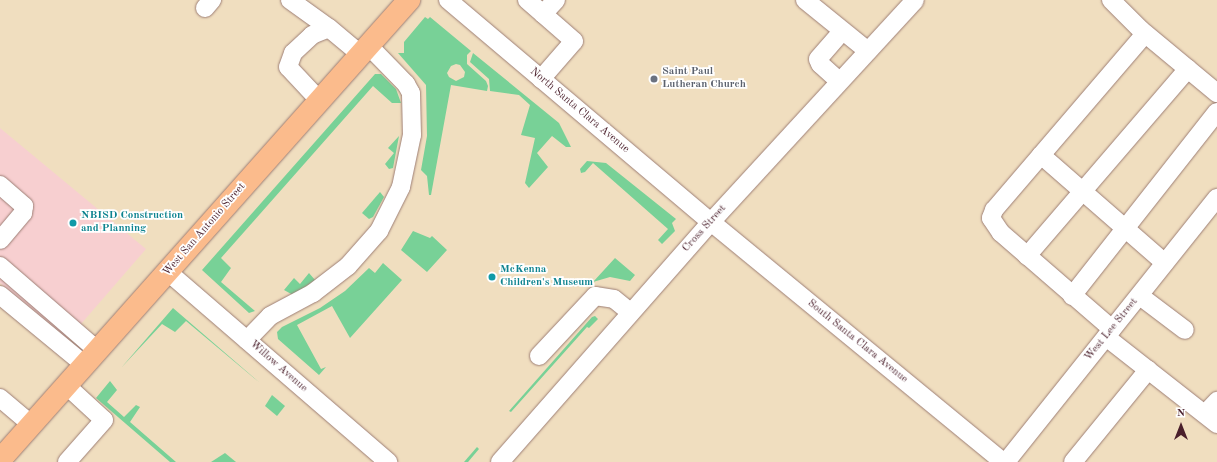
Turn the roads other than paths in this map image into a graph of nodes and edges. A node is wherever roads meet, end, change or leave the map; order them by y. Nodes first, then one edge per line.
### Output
1 (290, 0) edge
2 (409, 0) edge
3 (448, 0) edge
4 (526, 0) edge
5 (556, 0) edge
6 (805, 0) edge
7 (915, 0) edge
8 (1111, 0) edge
9 (543, 14) junction
10 (329, 28) junction
11 (842, 31) junction
12 (1145, 34) junction
13 (364, 49) junction
14 (868, 51) junction
15 (1188, 69) junction
16 (541, 78) junction
17 (839, 81) junction
18 (1217, 93) edge
19 (319, 100) junction
20 (1217, 112) edge
21 (1041, 155) junction
22 (0, 185) edge
23 (1083, 192) junction
24 (1217, 198) edge
25 (711, 222) junction
26 (1125, 228) junction
27 (0, 240) edge
28 (1027, 256) junction
29 (1165, 264) junction
30 (0, 266) edge
31 (168, 272) junction
32 (0, 295) edge
33 (1072, 296) junction
34 (1140, 296) junction
35 (630, 312) junction
36 (1184, 330) dead end
37 (1109, 333) junction
38 (247, 340) junction
39 (539, 356) dead end
40 (91, 358) junction
41 (1148, 370) junction
42 (67, 386) junction
43 (0, 398) edge
44 (1217, 401) edge
45 (1211, 419) edge
46 (32, 425) junction
47 (0, 460) edge
48 (67, 462) edge
49 (388, 462) edge
50 (500, 462) edge
51 (1003, 462) edge
52 (1006, 462) edge
53 (1073, 462) edge

1 - 10 street
2 - 13 main road, West San Antonio Street
3 - 16 street, North Santa Clara Avenue
4 - 9 street
5 - 9 street
6 - 11 street
7 - 14 street, Cross Street
8 - 12 street
9 - 16 street
10 - 13 street
10 - 19 street
11 - 14 street
11 - 17 street
12 - 15 street
12 - 21 street
13 - 19 main road, West San Antonio Street
13 - 38 street
14 - 17 street, Cross Street
15 - 18 street
15 - 23 street
16 - 25 street, North Santa Clara Avenue
17 - 25 street, Cross Street
19 - 31 main road, West San Antonio Street
20 - 26 street
21 - 23 street
21 - 28 street
22 - 27 street
23 - 26 street
23 - 28 street
24 - 29 street, West Lee Street
25 - 35 street, Cross Street
25 - 51 street, South Santa Clara Avenue
26 - 29 street
26 - 33 street
28 - 33 street
29 - 34 street, West Lee Street
30 - 40 street
31 - 38 street, Willow Avenue
31 - 40 main road, West San Antonio Street
32 - 40 street
33 - 37 street
34 - 36 street
34 - 37 street, West Lee Street
35 - 39 street
35 - 50 street, Cross Street
37 - 41 street
37 - 52 street, West Lee Street
38 - 49 street, Willow Avenue
40 - 42 main road, West San Antonio Street
41 - 45 street
41 - 53 street
42 - 46 main road, West San Antonio Street
42 - 48 street
43 - 46 street
44 - 45 street
46 - 47 main road, West San Antonio Street

